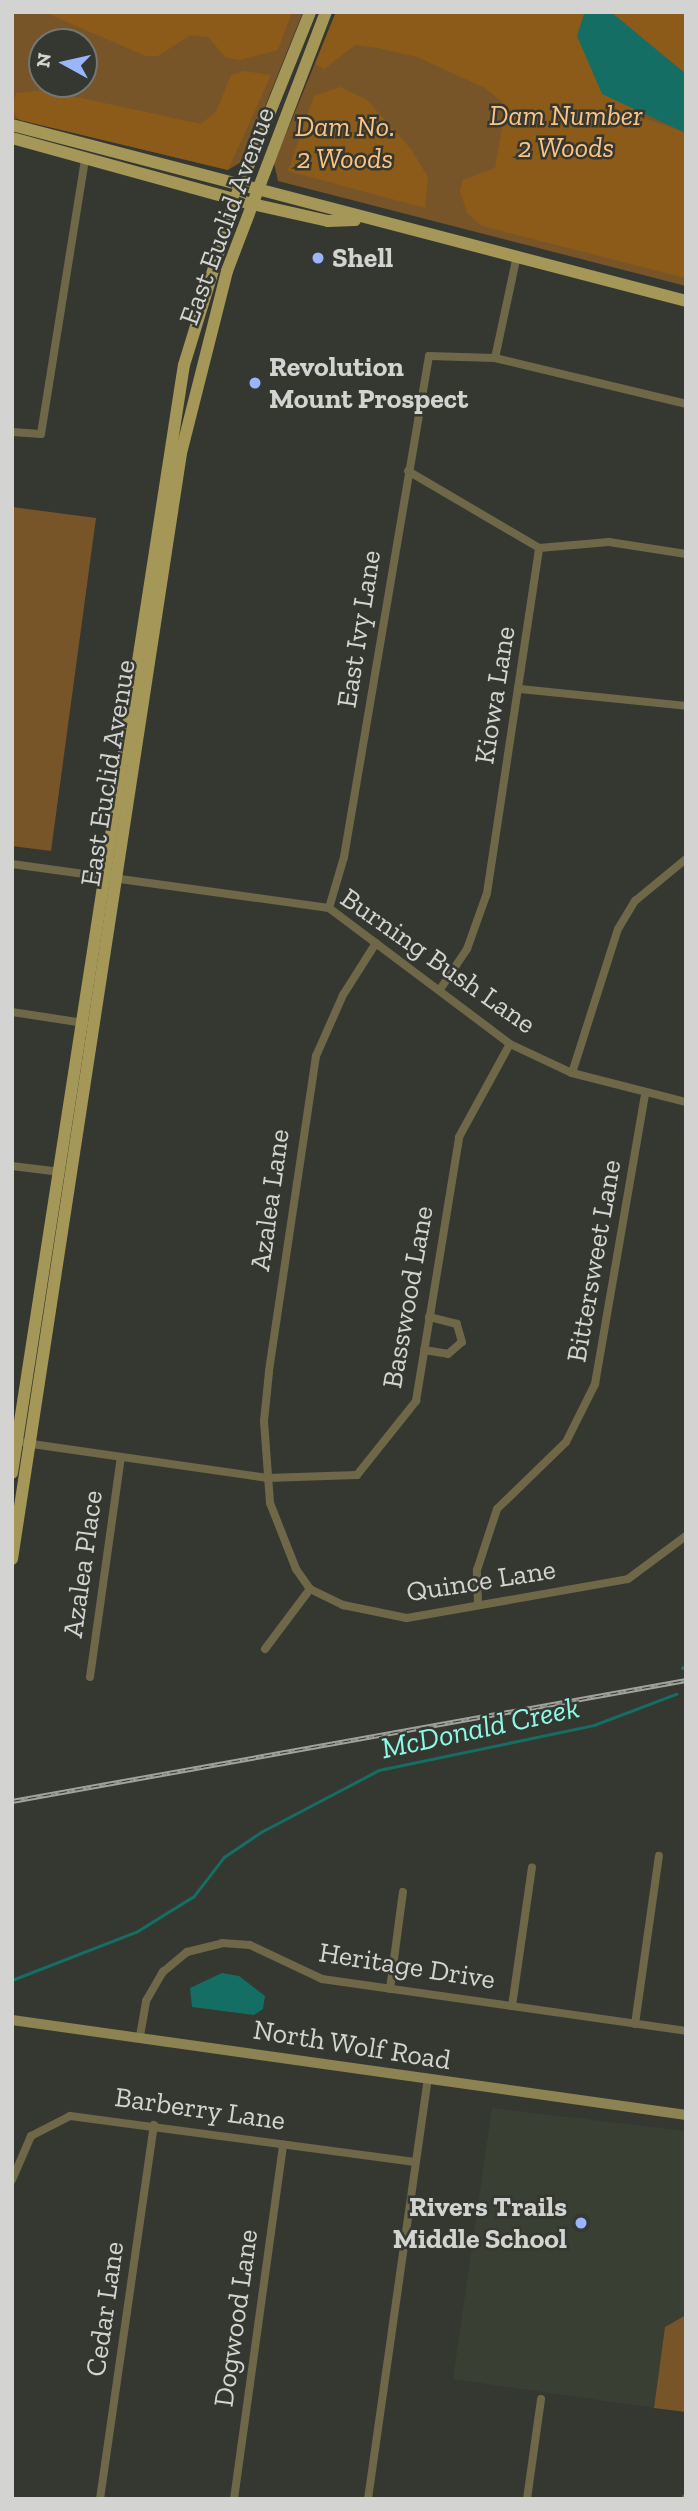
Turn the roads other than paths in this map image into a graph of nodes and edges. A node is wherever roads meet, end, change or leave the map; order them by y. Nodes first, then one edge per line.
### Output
1 (310, 12) edge
2 (326, 12) edge
3 (12, 125) edge
4 (12, 138) edge
5 (85, 158) junction
6 (242, 182) junction
7 (259, 187) junction
8 (235, 199) junction
9 (252, 204) junction
10 (355, 219) junction
11 (516, 260) junction
12 (686, 301) edge
13 (495, 358) junction
14 (686, 404) edge
15 (12, 432) edge
16 (408, 471) junction
17 (539, 548) junction
18 (686, 554) edge
19 (520, 689) junction
20 (686, 706) edge
21 (686, 859) edge
22 (12, 863) edge
23 (110, 877) junction
24 (329, 908) junction
25 (376, 943) junction
26 (441, 988) junction
27 (12, 1012) edge
28 (88, 1024) junction
29 (510, 1044) junction
30 (572, 1073) junction
31 (645, 1096) junction
32 (686, 1102) edge
33 (12, 1166) edge
34 (64, 1173) junction
35 (429, 1317) junction
36 (424, 1350) junction
37 (20, 1442) edge
38 (121, 1457) junction
39 (12, 1473) edge
40 (267, 1478) junction
41 (686, 1536) edge
42 (12, 1559) edge
43 (310, 1589) junction
44 (478, 1604) junction
45 (265, 1649) dead end
46 (90, 1677) dead end
47 (659, 1856) dead end
48 (532, 1867) dead end
49 (403, 1892) dead end
50 (390, 1989) junction
51 (512, 2006) junction
52 (12, 2020) edge
53 (635, 2024) junction
54 (686, 2031) edge
55 (140, 2036) junction
56 (428, 2080) junction
57 (686, 2115) edge
58 (154, 2125) junction
59 (283, 2144) junction
60 (415, 2162) junction
61 (12, 2180) edge
62 (541, 2399) dead end
63 (100, 2499) edge
64 (234, 2499) edge
65 (368, 2499) edge
66 (527, 2499) edge

1 - 6 main road, East Euclid Avenue
2 - 7 main road, East Euclid Avenue
3 - 6 main road
4 - 5 main road
5 - 8 main road
5 - 15 street
6 - 7 main road
6 - 8 main road, East Euclid Avenue
7 - 9 main road, East Euclid Avenue
7 - 10 main road
8 - 9 main road
8 - 23 main road, East Euclid Avenue
9 - 10 main road
9 - 23 main road, East Euclid Avenue
10 - 11 main road
11 - 12 main road
11 - 13 street
13 - 14 street
13 - 16 street, East Ivy Lane
16 - 17 street
16 - 24 street, East Ivy Lane
17 - 18 street
17 - 19 street, Kiowa Lane
19 - 20 street
19 - 26 street, Kiowa Lane
21 - 30 street
22 - 23 street, Burning Bush Lane
23 - 24 street, Burning Bush Lane
23 - 28 main road, East Euclid Avenue
24 - 25 street, Burning Bush Lane
25 - 26 street, Burning Bush Lane
25 - 40 street, Azalea Lane
26 - 29 street, Burning Bush Lane
27 - 28 street
28 - 34 main road, East Euclid Avenue
29 - 30 street, Burning Bush Lane
29 - 35 street, Basswood Lane
30 - 31 street, Burning Bush Lane
31 - 32 street, Burning Bush Lane
31 - 44 street, Bittersweet Lane
33 - 34 street
34 - 37 main road, East Euclid Avenue
35 - 36 street, Basswood Lane
35 - 36 street
36 - 40 street, Basswood Lane
37 - 38 street, Basswood Lane
37 - 39 main road, East Euclid Avenue
37 - 42 main road, East Euclid Avenue
38 - 40 street, Basswood Lane
38 - 46 street, Azalea Place
40 - 43 street
41 - 44 street, Quince Lane
43 - 44 street, Quince Lane
43 - 45 street
47 - 53 street
48 - 51 street
49 - 50 street
50 - 51 street, Heritage Drive
50 - 55 street, Heritage Drive
51 - 53 street, Heritage Drive
52 - 55 main road, North Wolf Road
53 - 54 street, Heritage Drive
55 - 56 main road, North Wolf Road
56 - 57 main road, North Wolf Road
56 - 60 street
58 - 59 street, Barberry Lane
58 - 61 street, Barberry Lane
58 - 63 street, Cedar Lane
59 - 60 street, Barberry Lane
59 - 64 street, Dogwood Lane
60 - 65 street
62 - 66 street

